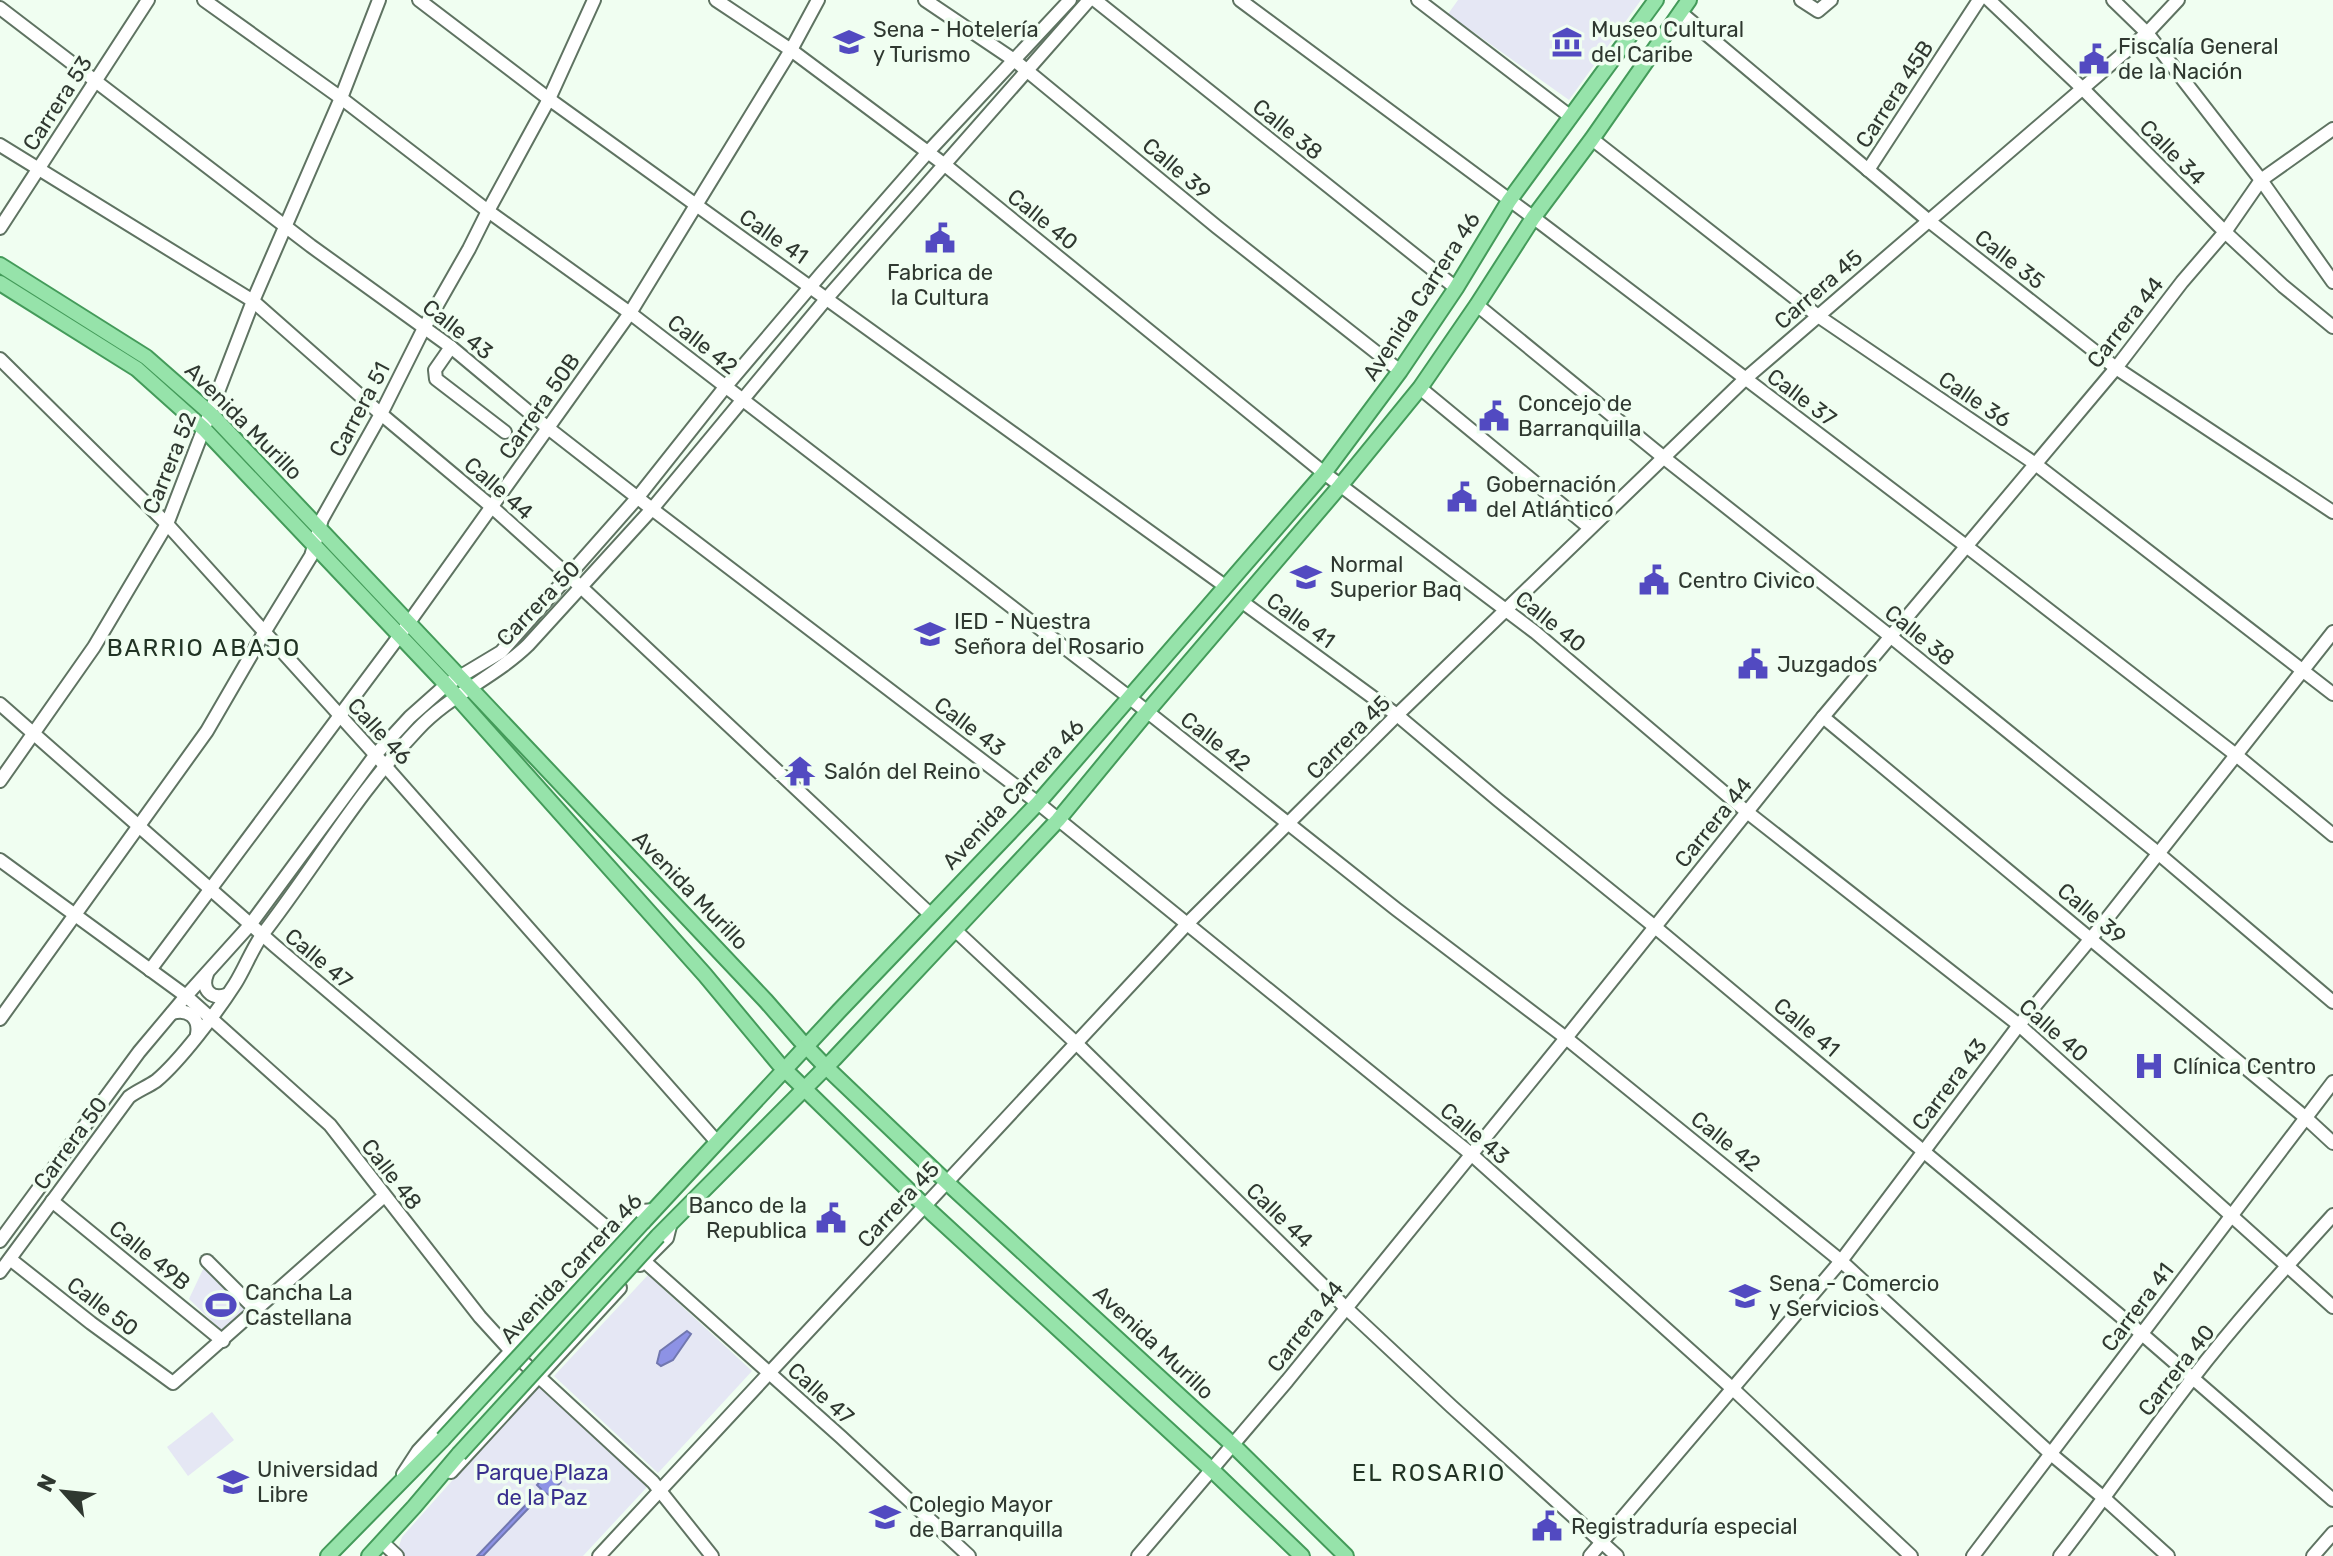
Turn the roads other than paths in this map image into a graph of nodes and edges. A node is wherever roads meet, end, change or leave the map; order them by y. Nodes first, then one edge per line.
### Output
1 (148, 0) edge
2 (204, 0) edge
3 (379, 0) edge
4 (419, 0) edge
5 (594, 0) edge
6 (716, 0) edge
7 (818, 0) edge
8 (925, 0) edge
9 (1070, 0) edge
10 (1089, 0) edge
11 (1095, 0) edge
12 (1240, 0) edge
13 (1418, 0) edge
14 (1656, 0) edge
15 (1801, 0) edge
16 (1831, 0) edge
17 (1979, 0) edge
18 (1989, 0) edge
19 (2113, 0) edge
20 (2178, 0) edge
21 (1685, 6) edge
22 (0, 8) edge
23 (2147, 33) junction
24 (791, 50) junction
25 (1014, 60) junction
26 (1027, 70) junction
27 (95, 81) junction
28 (2083, 89) junction
29 (341, 98) junction
30 (549, 99) junction
31 (1571, 117) junction
32 (2333, 129) edge
33 (1592, 139) junction
34 (0, 145) edge
35 (928, 152) junction
36 (945, 165) junction
37 (38, 169) junction
38 (1868, 170) junction
39 (2261, 180) junction
40 (1509, 201) junction
41 (696, 205) junction
42 (488, 211) junction
43 (1533, 218) junction
44 (1929, 221) junction
45 (286, 227) junction
46 (0, 228) edge
47 (2225, 232) junction
48 (0, 265) edge
49 (2333, 282) edge
50 (0, 283) edge
51 (811, 286) junction
52 (1456, 288) junction
53 (827, 298) junction
54 (253, 301) junction
55 (1477, 305) junction
56 (630, 313) junction
57 (1818, 316) junction
58 (2333, 327) edge
59 (424, 328) junction
60 (451, 347) junction
61 (0, 359) edge
62 (2116, 368) junction
63 (1400, 371) junction
64 (1745, 379) junction
65 (726, 386) junction
66 (1420, 388) junction
67 (742, 399) junction
68 (211, 414) junction
69 (381, 414) junction
70 (548, 428) junction
71 (204, 429) junction
72 (505, 432) dead end
73 (1663, 457) junction
74 (2034, 463) junction
75 (1324, 473) junction
76 (1340, 486) junction
77 (638, 497) junction
78 (492, 507) junction
79 (652, 509) junction
80 (2333, 512) edge
81 (167, 524) junction
82 (1590, 528) junction
83 (320, 529) junction
84 (315, 545) junction
85 (1966, 546) junction
86 (568, 575) junction
87 (1225, 586) junction
88 (581, 587) junction
89 (1241, 601) junction
90 (1507, 610) junction
91 (405, 629) junction
92 (265, 631) junction
93 (2333, 632) edge
94 (1890, 636) junction
95 (2303, 669) junction
96 (453, 685) junction
97 (469, 688) junction
98 (2333, 694) edge
99 (1130, 698) junction
100 (0, 704) edge
101 (1147, 712) junction
102 (1397, 715) junction
103 (339, 717) junction
104 (1823, 717) junction
105 (32, 733) junction
106 (376, 754) junction
107 (2236, 755) junction
108 (385, 766) junction
109 (0, 781) edge
110 (1038, 803) junction
111 (1747, 812) junction
112 (1058, 820) junction
113 (1289, 823) junction
114 (137, 826) junction
115 (2333, 835) edge
116 (2159, 854) junction
117 (0, 860) edge
118 (210, 891) junction
119 (75, 915) junction
120 (931, 915) junction
121 (1187, 924) junction
122 (250, 925) junction
123 (1655, 927) junction
124 (955, 930) junction
125 (262, 935) junction
126 (2091, 939) junction
127 (150, 970) junction
128 (207, 974) junction
129 (226, 995) junction
130 (186, 996) junction
131 (2333, 1002) edge
132 (172, 1013) junction
133 (210, 1017) junction
134 (0, 1019) edge
135 (2019, 1025) junction
136 (197, 1034) junction
137 (1566, 1038) junction
138 (1076, 1043) junction
139 (806, 1046) junction
140 (826, 1067) junction
141 (785, 1069) junction
142 (2333, 1082) edge
143 (805, 1088) junction
144 (786, 1108) junction
145 (825, 1108) junction
146 (2306, 1118) junction
147 (717, 1142) junction
148 (2333, 1143) edge
149 (1923, 1150) junction
150 (1471, 1154) junction
151 (947, 1182) junction
152 (383, 1197) junction
153 (52, 1201) junction
154 (924, 1206) junction
155 (655, 1210) junction
156 (2333, 1215) edge
157 (2231, 1217) junction
158 (670, 1226) junction
159 (618, 1237) junction
160 (0, 1241) edge
161 (10, 1259) junction
162 (207, 1261) dead end
163 (644, 1261) junction
164 (1841, 1261) junction
165 (2288, 1265) junction
166 (0, 1272) edge
167 (1345, 1307) junction
168 (2333, 1307) edge
169 (257, 1311) junction
170 (2142, 1334) junction
171 (223, 1341) junction
172 (511, 1351) junction
173 (769, 1373) junction
174 (540, 1377) junction
175 (2194, 1377) junction
176 (1733, 1389) junction
177 (1233, 1445) junction
178 (2051, 1454) junction
179 (1212, 1470) junction
180 (392, 1490) junction
181 (661, 1490) junction
182 (2105, 1499) junction
183 (2333, 1500) edge
184 (414, 1507) junction
185 (2333, 1533) edge
186 (382, 1542) junction
187 (1602, 1542) junction
188 (328, 1556) edge
189 (369, 1556) edge
190 (397, 1556) edge
191 (599, 1556) edge
192 (712, 1556) edge
193 (969, 1556) edge
194 (1138, 1556) edge
195 (1302, 1556) edge
196 (1346, 1556) edge
197 (1590, 1556) edge
198 (1617, 1556) edge
199 (1911, 1556) edge
200 (1973, 1556) edge
201 (2060, 1556) edge
202 (2168, 1556) edge
203 (2313, 1556) edge

1 - 27 street, Carrera 53
2 - 29 street, Calle 42
3 - 29 street, Carrera 52
4 - 30 street, Calle 41
5 - 30 street, Carrera 51
6 - 24 street, Calle 40
7 - 24 street, Carrera 50B
8 - 25 street, Calle 39
9 - 25 street, Carrera 50
10 - 26 street, Carrera 50
11 - 52 street, Calle 38
12 - 40 street, Calle 37
13 - 31 street
14 - 31 main road, Avenida Carrera 46
15 - 16 street
17 - 38 street, Carrera 45B
18 - 28 street, Calle 34
19 - 23 street
20 - 23 street, Carrera 45
21 - 33 main road, Avenida Carrera 46
21 - 38 street, Calle 35
22 - 27 street, Calle 43
23 - 28 street, Carrera 45
23 - 39 street
24 - 35 street, Calle 40
24 - 41 street, Carrera 50B
25 - 26 street, Calle 39
25 - 35 street, Carrera 50
26 - 36 street, Carrera 50
26 - 63 street, Calle 39
27 - 37 street, Carrera 53
27 - 45 street, Calle 43
28 - 44 street, Carrera 45
28 - 47 street, Calle 34
29 - 42 street, Calle 42
29 - 45 street, Carrera 52
30 - 41 street, Calle 41
30 - 42 street, Carrera 51
31 - 40 main road, Avenida Carrera 46
32 - 39 street, Carrera 44
33 - 43 main road, Avenida Carrera 46
33 - 57 street, Calle 36
34 - 37 street, Calle 44
35 - 36 street, Calle 40
35 - 51 street, Carrera 50
36 - 53 street, Carrera 50
36 - 75 street, Calle 40
37 - 46 street, Carrera 53
37 - 54 street, Calle 44
38 - 44 street, Calle 35
39 - 47 street, Carrera 44
39 - 49 street
40 - 43 street, Calle 37
40 - 52 main road, Avenida Carrera 46
41 - 51 street, Calle 41
41 - 56 street, Carrera 50B
42 - 56 street, Calle 42
42 - 59 street, Carrera 51
43 - 55 main road, Avenida Carrera 46
43 - 64 street, Calle 37
44 - 57 street, Carrera 45
44 - 62 street, Calle 35
45 - 54 street, Carrera 52
45 - 59 street, Calle 43
47 - 58 street, Calle 34
47 - 62 street, Carrera 44
48 - 68 main road, Avenida Murillo
50 - 71 main road, Avenida Murillo
51 - 53 street, Calle 41
51 - 65 street, Carrera 50
52 - 63 main road, Avenida Carrera 46
53 - 67 street, Carrera 50
53 - 87 street, Calle 41
54 - 68 street, Carrera 52
54 - 69 street, Calle 44
55 - 66 main road, Avenida Carrera 46
55 - 73 street, Calle 38
56 - 65 street, Calle 42
56 - 70 street, Carrera 50B
57 - 64 street, Carrera 45
57 - 74 street, Calle 36
59 - 60 street, Calle 43
59 - 69 street, Carrera 51
60 - 70 street, Calle 43
60 - 72 street
61 - 81 street, Calle 46
62 - 74 street, Carrera 44
62 - 80 street, Calle 35
63 - 75 main road, Avenida Carrera 46
64 - 73 street, Carrera 45
64 - 85 street, Calle 37
65 - 67 street, Calle 42
65 - 77 street, Carrera 50
66 - 76 main road, Avenida Carrera 46
66 - 82 street
67 - 79 street, Carrera 50
67 - 99 street, Calle 42
68 - 71 street, Carrera 52
68 - 83 main road, Avenida Murillo
69 - 78 street, Calle 44
69 - 83 street, Carrera 51
70 - 77 street, Calle 43
70 - 78 street, Carrera 50B
71 - 81 street, Carrera 52
71 - 84 main road, Avenida Murillo
73 - 82 street, Carrera 45
73 - 94 street, Calle 38
74 - 85 street, Carrera 44
74 - 95 street, Calle 36
75 - 76 street, Calle 40
75 - 87 main road, Avenida Carrera 46
76 - 89 main road, Avenida Carrera 46
76 - 90 street, Calle 40
77 - 79 street, Calle 43
77 - 86 street, Carrera 50
78 - 86 street, Calle 44
78 - 91 street, Carrera 50B
79 - 88 street, Carrera 50
79 - 110 street, Calle 43
81 - 92 street, Calle 46
81 - 105 street, Carrera 52
82 - 90 street, Carrera 45
83 - 84 street, Carrera 51
83 - 91 main road, Avenida Murillo
84 - 91 main road, Avenida Murillo
84 - 92 street, Carrera 51
85 - 94 street, Carrera 44
85 - 107 street, Calle 37
86 - 88 street, Calle 44
86 - 96 street, Carrera 50
87 - 99 main road, Avenida Carrera 46
88 - 97 street, Carrera 50
88 - 120 street, Calle 44
89 - 101 main road, Avenida Carrera 46
89 - 102 street, Calle 41
90 - 102 street, Carrera 45
90 - 111 street, Calle 40
91 - 96 main road, Avenida Murillo
91 - 103 street, Carrera 50B
92 - 103 street, Calle 46
92 - 114 street, Carrera 51
93 - 95 street, Carrera 43
94 - 104 street, Carrera 44
94 - 116 street, Calle 38
95 - 98 street, Calle 36
95 - 107 street, Carrera 43
96 - 97 main road, Avenida Murillo
96 - 106 street, Carrera 50
96 - 108 street, Carrera 50
96 - 141 main road, Avenida Murillo
97 - 139 main road, Avenida Murillo
99 - 101 street, Calle 42
99 - 110 main road, Avenida Carrera 46
100 - 105 street, Calle 47
101 - 112 main road, Avenida Carrera 46
101 - 113 street, Calle 42
102 - 113 street, Carrera 45
102 - 123 street, Calle 41
103 - 106 street, Calle 46
103 - 118 street, Carrera 50B
104 - 111 street, Carrera 44
104 - 126 street, Calle 39
105 - 109 street, Carrera 52
105 - 114 street, Calle 47
106 - 108 street, Calle 46
106 - 122 street, Carrera 50
107 - 115 street, Calle 37
107 - 116 street, Carrera 43
108 - 125 street, Carrera 50
108 - 147 street, Calle 46
110 - 112 street, Calle 43
110 - 120 main road, Avenida Carrera 46
111 - 123 street, Carrera 44
111 - 135 street, Calle 40
112 - 121 street, Calle 43
112 - 124 main road, Avenida Carrera 46
113 - 121 street, Carrera 45
113 - 137 street, Calle 42
114 - 118 street, Calle 47
114 - 119 street, Carrera 51
116 - 126 street, Carrera 43
116 - 131 street, Calle 38
117 - 119 street, Calle 48
118 - 122 street, Calle 47
118 - 127 street, Carrera 50B
119 - 127 street, Calle 48
119 - 134 street, Carrera 51
120 - 139 main road, Avenida Carrera 46
121 - 138 street, Carrera 45
121 - 150 street, Calle 43
122 - 125 street, Calle 47
122 - 128 street, Carrera 50
123 - 137 street, Carrera 44
123 - 149 street, Calle 41
124 - 138 street, Calle 44
124 - 140 main road, Avenida Carrera 46
125 - 129 street, Carrera 50
125 - 159 street, Calle 47
126 - 135 street, Carrera 43
126 - 146 street, Calle 39
127 - 130 street, Calle 48
128 - 129 street
128 - 130 street, Carrera 50
129 - 133 street, Carrera 50
130 - 132 street, Carrera 50
130 - 133 street, Calle 48
132 - 136 street
132 - 160 street, Carrera 50
133 - 136 street, Carrera 50
133 - 152 street, Calle 48
135 - 149 street, Carrera 43
135 - 157 street, Calle 40
136 - 153 street, Carrera 50
137 - 150 street, Carrera 44
137 - 164 street, Calle 42
138 - 151 street, Carrera 45
138 - 167 street, Calle 44
139 - 140 main road, Avenida Murillo
139 - 141 main road, Avenida Carrera 46
140 - 143 main road, Avenida Carrera 46
140 - 151 main road, Avenida Murillo
141 - 143 main road, Avenida Murillo
141 - 147 main road, Avenida Carrera 46
142 - 146 street, Carrera 41
143 - 144 main road, Avenida Carrera 46
143 - 145 main road, Avenida Murillo
144 - 145 main road
144 - 158 main road, Avenida Carrera 46
145 - 154 main road, Avenida Murillo
146 - 148 street, Calle 39
146 - 157 street, Carrera 41
147 - 155 main road, Avenida Carrera 46
149 - 164 street, Carrera 43
149 - 170 street, Calle 41
150 - 167 street, Carrera 44
150 - 176 street, Calle 43
151 - 154 street, Carrera 45
151 - 177 main road, Avenida Murillo
152 - 169 street
152 - 172 street, Calle 48
153 - 161 street, Carrera 50
153 - 171 street, Calle 49B
154 - 173 street, Carrera 45
154 - 179 main road, Avenida Murillo
155 - 159 street
155 - 180 main road, Avenida Carrera 46, bridge
156 - 165 street, Carrera 40
157 - 165 street, Calle 40
157 - 170 street, Carrera 41
158 - 163 street
158 - 184 main road, Avenida Carrera 46, bridge
159 - 172 street
161 - 166 street, Carrera 50
161 - 171 street, Calle 50
162 - 169 street
163 - 173 street, Calle 47
163 - 174 street
164 - 176 street, Carrera 43
164 - 178 street, Calle 42
165 - 168 street, Calle 40
165 - 175 street, Carrera 40
167 - 177 street, Carrera 44
167 - 187 street, Calle 44
169 - 171 street
170 - 175 street, Calle 41
170 - 178 street, Carrera 41
172 - 174 street, Calle 48
172 - 180 street
173 - 181 street, Carrera 45
173 - 193 street, Calle 47
174 - 181 street, Calle 48
174 - 184 street
175 - 182 street, Carrera 40
175 - 183 street, Calle 41
176 - 187 street, Carrera 43
176 - 199 street, Calle 43
177 - 179 street, Carrera 44
177 - 196 main road, Avenida Murillo
178 - 182 street, Calle 42
178 - 200 street, Carrera 41
179 - 194 street, Carrera 44
179 - 195 main road, Avenida Murillo
180 - 188 main road, Avenida Carrera 46
181 - 191 street, Carrera 45
181 - 192 street, Calle 48
182 - 201 street, Carrera 40
182 - 202 street, Calle 42
184 - 186 main road, Avenida Carrera 46
185 - 203 street
186 - 189 main road, Avenida Carrera 46
186 - 190 street
187 - 197 street, Carrera 43
187 - 198 street, Calle 44

